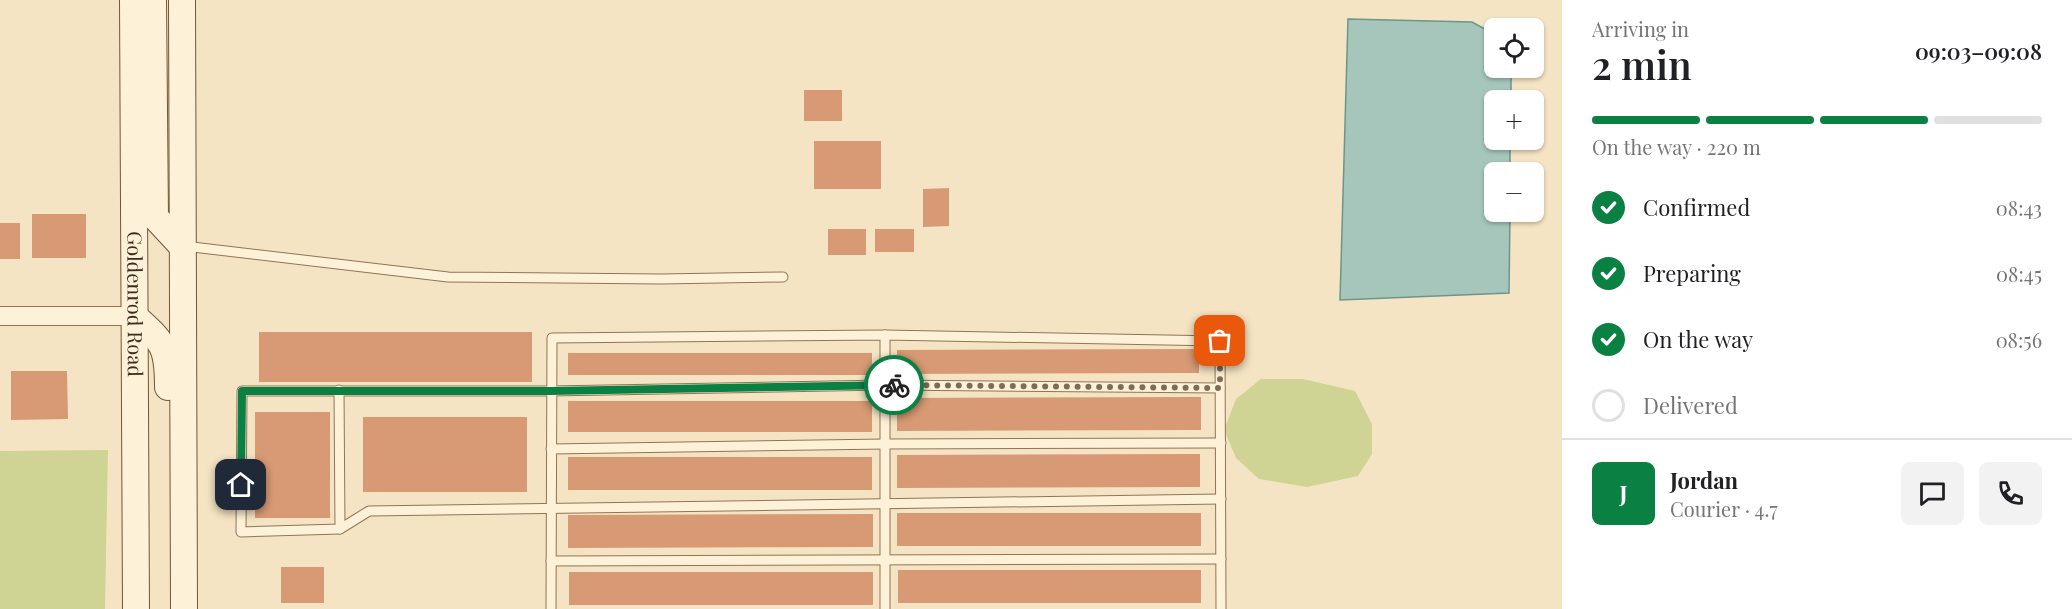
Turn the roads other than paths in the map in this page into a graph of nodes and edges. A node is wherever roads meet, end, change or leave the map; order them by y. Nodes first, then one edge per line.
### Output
1 (133, 0) edge
2 (153, 0) edge
3 (182, 0) edge
4 (182, 246) junction
5 (783, 276) dead end
6 (0, 316) edge
7 (134, 316) junction
8 (885, 335) junction
9 (885, 385) junction
10 (1220, 388) junction
11 (339, 390) junction
12 (550, 391) junction
13 (1221, 443) junction
14 (886, 444) junction
15 (550, 449) junction
16 (1221, 500) junction
17 (886, 504) junction
18 (551, 508) junction
19 (340, 530) junction
20 (1221, 559) junction
21 (885, 560) junction
22 (551, 561) junction
23 (136, 609) edge
24 (169, 609) edge
25 (184, 609) edge
26 (551, 609) edge
27 (885, 609) edge
28 (1221, 609) edge

1 - 7 main road, Goldenrod Road
2 - 4 main road
3 - 4 main road
4 - 5 lane
4 - 25 main road
6 - 7 street
7 - 23 main road, Goldenrod Road
7 - 24 main road
8 - 9 lane
8 - 10 lane
8 - 12 lane
9 - 10 lane
9 - 12 lane
9 - 14 lane
10 - 13 lane
11 - 12 lane
11 - 19 lane
11 - 19 lane
12 - 15 lane
13 - 14 lane
13 - 16 lane
14 - 15 lane
14 - 17 lane
15 - 18 lane
16 - 17 lane
16 - 20 lane
17 - 18 lane
17 - 21 lane
18 - 19 lane
18 - 22 lane
20 - 21 lane
20 - 28 lane
21 - 22 lane
21 - 27 lane
22 - 26 lane

